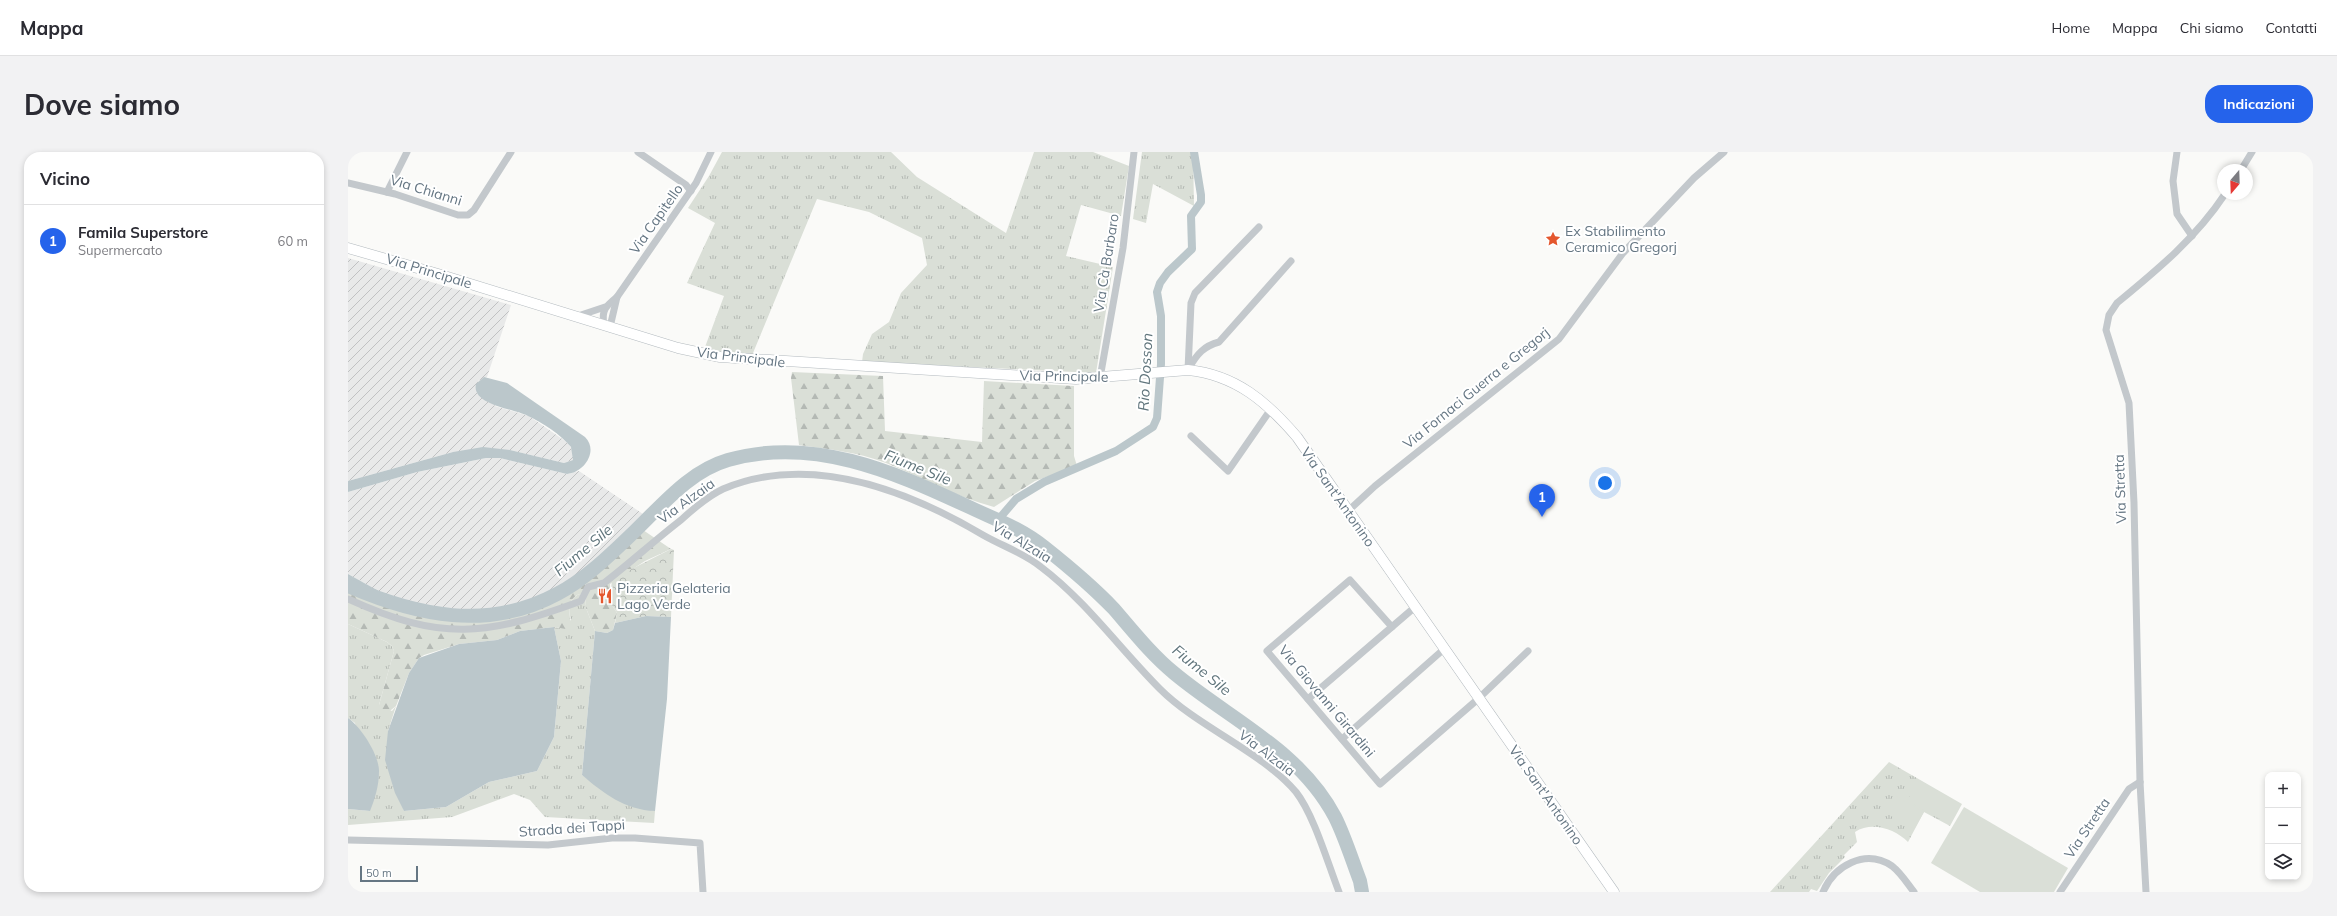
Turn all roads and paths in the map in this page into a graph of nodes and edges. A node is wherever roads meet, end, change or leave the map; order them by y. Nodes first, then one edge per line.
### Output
1 (407, 152) edge
2 (511, 152) edge
3 (638, 152) edge
4 (711, 152) edge
5 (1134, 152) edge
6 (1724, 152) edge
7 (2177, 152) edge
8 (2252, 152) edge
9 (2245, 164) edge
10 (348, 183) edge
11 (691, 191) junction
12 (387, 192) junction
13 (2221, 200) edge
14 (1259, 227) dead end
15 (2192, 236) junction
16 (348, 248) edge
17 (1291, 261) dead end
18 (617, 297) junction
19 (605, 307) junction
20 (578, 316) junction
21 (607, 326) junction
22 (1188, 370) junction
23 (1148, 373) joint
24 (1100, 378) junction
25 (1271, 409) junction
26 (1191, 436) dead end
27 (1348, 511) junction
28 (348, 599) edge
29 (1415, 607) junction
30 (1392, 627) junction
31 (1444, 649) junction
32 (1528, 651) dead end
33 (1308, 699) junction
34 (1478, 699) junction
35 (1342, 739) junction
36 (2140, 782) junction
37 (348, 840) edge
38 (703, 892) edge
39 (1339, 892) edge
40 (1614, 892) edge
41 (1823, 892) edge
42 (1914, 892) edge
43 (2060, 892) edge
44 (2146, 892) edge

1 - 12 street
2 - 12 street, Via Chianni
3 - 11 street
4 - 11 street, Via Capitello
5 - 24 street, Via Cà Barbaro
6 - 27 street, Via Fornaci Guerra e Gregorj
7 - 15 street
8 - 9 street
10 - 12 street, Via Chianni
11 - 18 street, Via Capitello
13 - 15 street, Via Stretta
14 - 22 street
15 - 36 street, Via Stretta
16 - 20 main road, Via Principale
17 - 22 street
18 - 19 street, Via Capitello
18 - 21 street, Via Capitello
19 - 20 street, Via Capitello
19 - 21 street
20 - 21 main road, Via Principale
21 - 24 main road, Via Principale
22 - 23 main road, Via Sant'Antonino
22 - 25 main road, Via Sant'Antonino
23 - 24 main road, Via Principale
25 - 26 street
25 - 27 main road, Via Sant'Antonino
27 - 29 main road, Via Sant'Antonino
28 - 39 street, Via Alzaia
29 - 30 street
29 - 31 main road, Via Sant'Antonino
30 - 33 street
30 - 33 street, Via Giovanni Girardini
31 - 34 main road, Via Sant'Antonino
31 - 35 street
32 - 34 street
33 - 35 street, Via Giovanni Girardini
34 - 35 street, Via Giovanni Girardini
34 - 40 main road, Via Sant'Antonino
36 - 43 street, Via Stretta
36 - 44 street, Via Stretta
37 - 38 street, Strada dei Tappi
41 - 42 street

